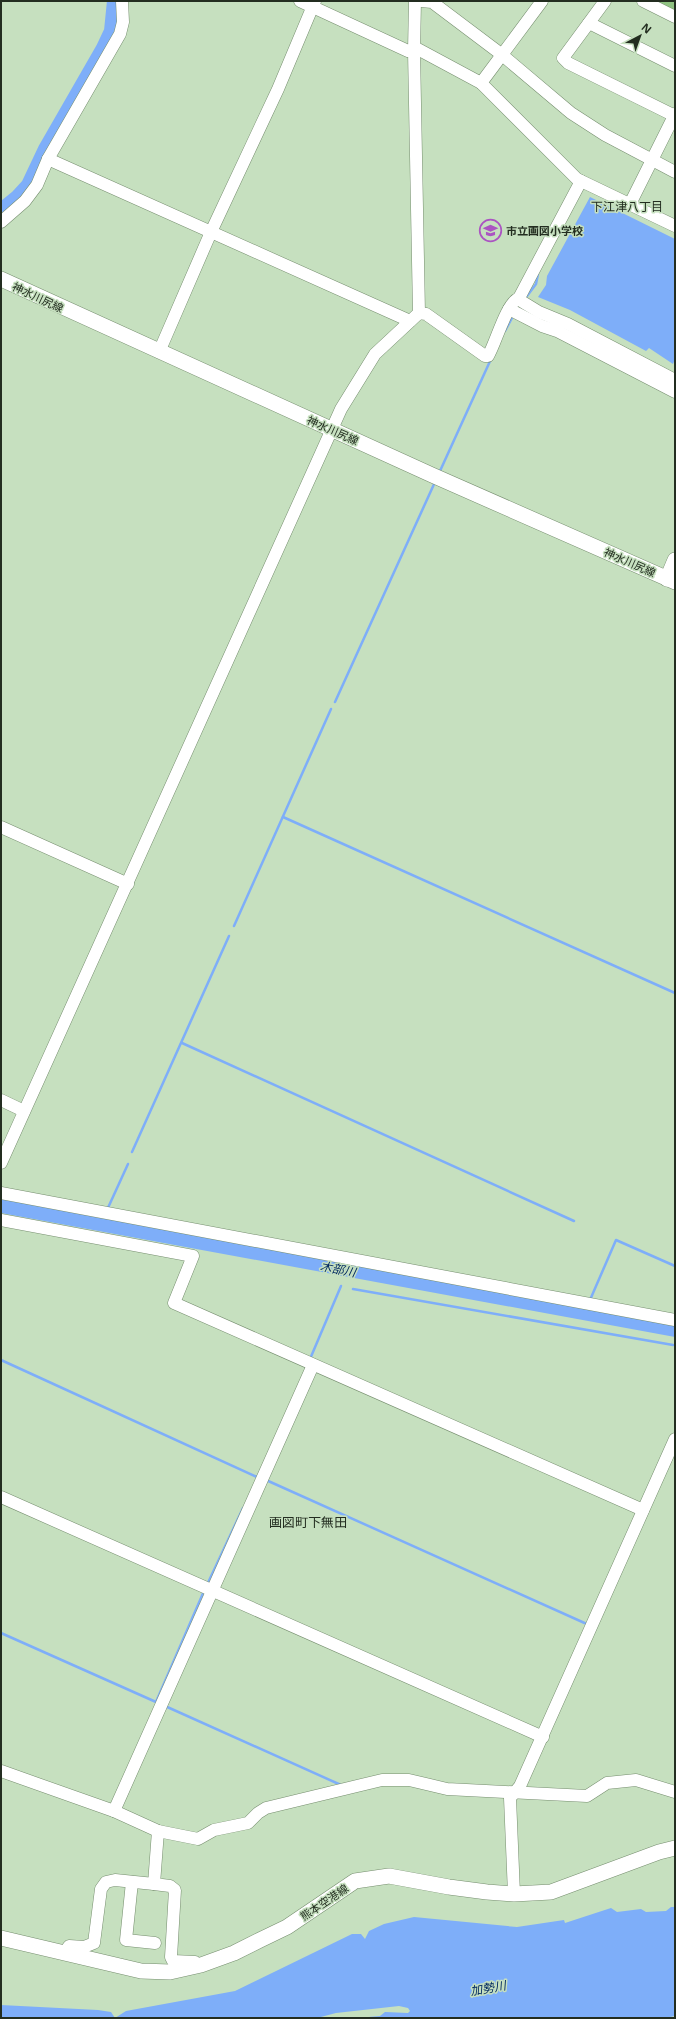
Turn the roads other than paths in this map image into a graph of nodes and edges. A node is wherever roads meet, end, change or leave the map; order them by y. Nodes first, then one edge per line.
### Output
1 (122, 1) edge
2 (300, 1) edge
3 (415, 1) edge
4 (421, 1) edge
5 (542, 1) edge
6 (605, 1) edge
7 (643, 1) edge
8 (314, 4) edge
9 (675, 17) edge
10 (589, 23) junction
11 (414, 49) junction
12 (501, 54) junction
13 (675, 66) edge
14 (481, 83) junction
15 (675, 115) edge
16 (48, 159) junction
17 (652, 161) junction
18 (675, 172) edge
19 (581, 181) junction
20 (630, 204) junction
21 (1, 222) edge
22 (675, 226) edge
23 (211, 232) junction
24 (1, 279) edge
25 (519, 298) junction
26 (509, 309) junction
27 (419, 313) junction
28 (410, 321) junction
29 (159, 352) junction
30 (675, 380) edge
31 (675, 392) edge
32 (332, 430) junction
33 (675, 560) edge
34 (671, 580) edge
35 (1, 827) edge
36 (128, 884) junction
37 (1, 1100) edge
38 (24, 1110) junction
39 (1, 1163) edge
40 (1, 1193) edge
41 (1, 1220) edge
42 (675, 1320) edge
43 (313, 1365) junction
44 (675, 1439) edge
45 (1, 1497) edge
46 (643, 1510) junction
47 (211, 1591) junction
48 (543, 1737) junction
49 (1, 1771) edge
50 (675, 1792) edge
51 (514, 1793) junction
52 (114, 1811) junction
53 (158, 1831) junction
54 (675, 1848) edge
55 (132, 1882) junction
56 (154, 1884) junction
57 (514, 1894) junction
58 (1, 1938) edge
59 (155, 1943) dead end
60 (65, 1952) junction
61 (201, 1965) junction

1 - 16 street
2 - 8 street
3 - 11 street
4 - 12 street
5 - 12 street
6 - 10 street
7 - 9 street
8 - 11 street
8 - 23 street
10 - 13 street
10 - 15 street
11 - 14 street
11 - 27 street
12 - 14 street
12 - 17 street
14 - 19 street
15 - 17 street
16 - 21 street
16 - 23 street
17 - 18 street
17 - 20 street
19 - 20 street
19 - 25 street
20 - 22 street
23 - 28 street
23 - 29 street
24 - 29 main road, 神水川尻線
25 - 26 street
25 - 30 street
26 - 27 street
26 - 31 street
27 - 28 street
28 - 32 street
29 - 32 main road, 神水川尻線
32 - 34 main road, 神水川尻線
32 - 36 street
33 - 34 main road
35 - 36 street
36 - 38 street
37 - 38 street
38 - 39 street
40 - 42 street
41 - 43 street
43 - 46 street
43 - 47 street
44 - 46 street
45 - 47 street
46 - 48 street
47 - 48 street
47 - 52 street
48 - 51 street
49 - 52 street
50 - 51 street
51 - 53 street
51 - 57 street
52 - 53 street
53 - 56 street
54 - 57 main road, 熊本空港線
55 - 56 street
55 - 59 street
55 - 60 street
56 - 61 street
57 - 61 main road, 熊本空港線
58 - 60 main road, 熊本空港線
60 - 61 main road, 熊本空港線

